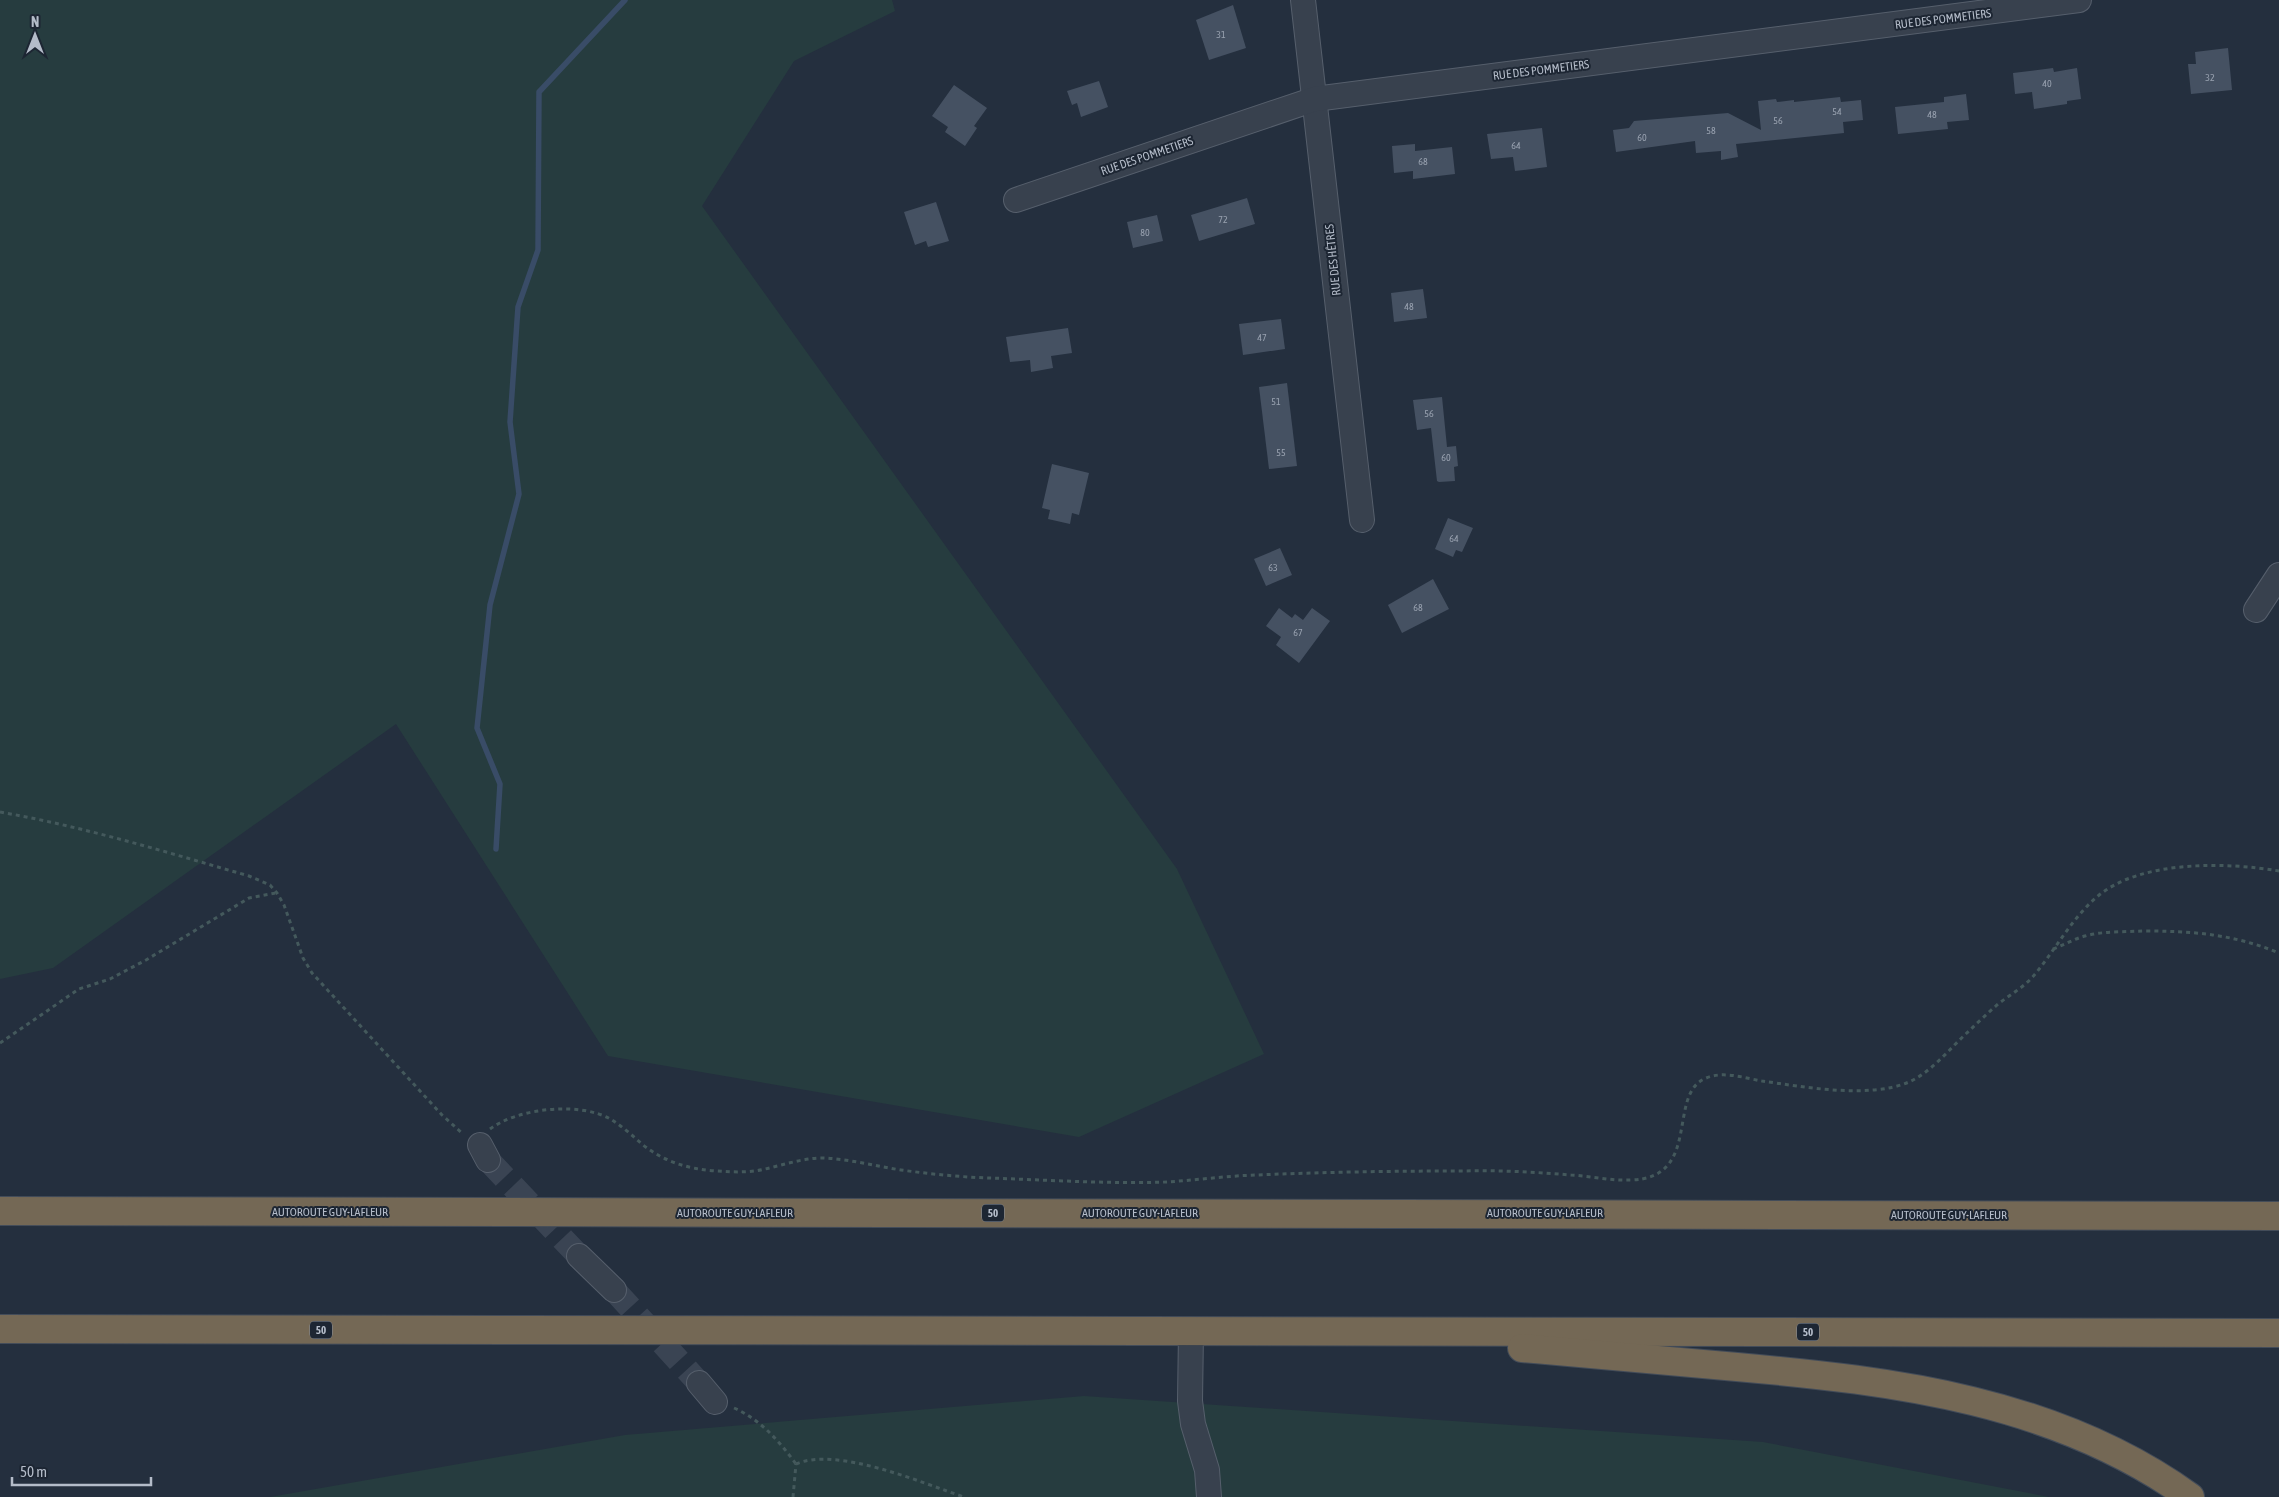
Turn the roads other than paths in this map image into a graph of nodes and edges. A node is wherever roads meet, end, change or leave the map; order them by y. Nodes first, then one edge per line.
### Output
1 (1303, 0) edge
2 (2079, 0) edge
3 (1979, 7) edge
4 (1315, 99) junction
5 (1016, 200) dead end
6 (1362, 520) dead end
7 (2279, 576) edge
8 (2256, 610) dead end
9 (0, 1211) edge
10 (2279, 1216) edge
11 (579, 1256) tunnel mouth
12 (614, 1290) tunnel mouth
13 (0, 1329) edge
14 (1191, 1332) junction
15 (1337, 1332) junction
16 (2279, 1334) edge
17 (699, 1383) tunnel mouth
18 (715, 1402) road end
19 (1209, 1497) edge
20 (2190, 1497) edge

1 - 4 street, RUE DES HÊTRES
2 - 3 street, RUE DES POMMETIERS
3 - 4 street, RUE DES POMMETIERS
4 - 5 street, RUE DES POMMETIERS
4 - 6 street, RUE DES HÊTRES
7 - 8 street
9 - 10 highway, AUTOROUTE GUY-LAFLEUR / 50
11 - 12 street
13 - 14 highway, 50
14 - 15 highway, 50
14 - 19 street
15 - 16 highway, 50
15 - 20 highway
17 - 18 street

